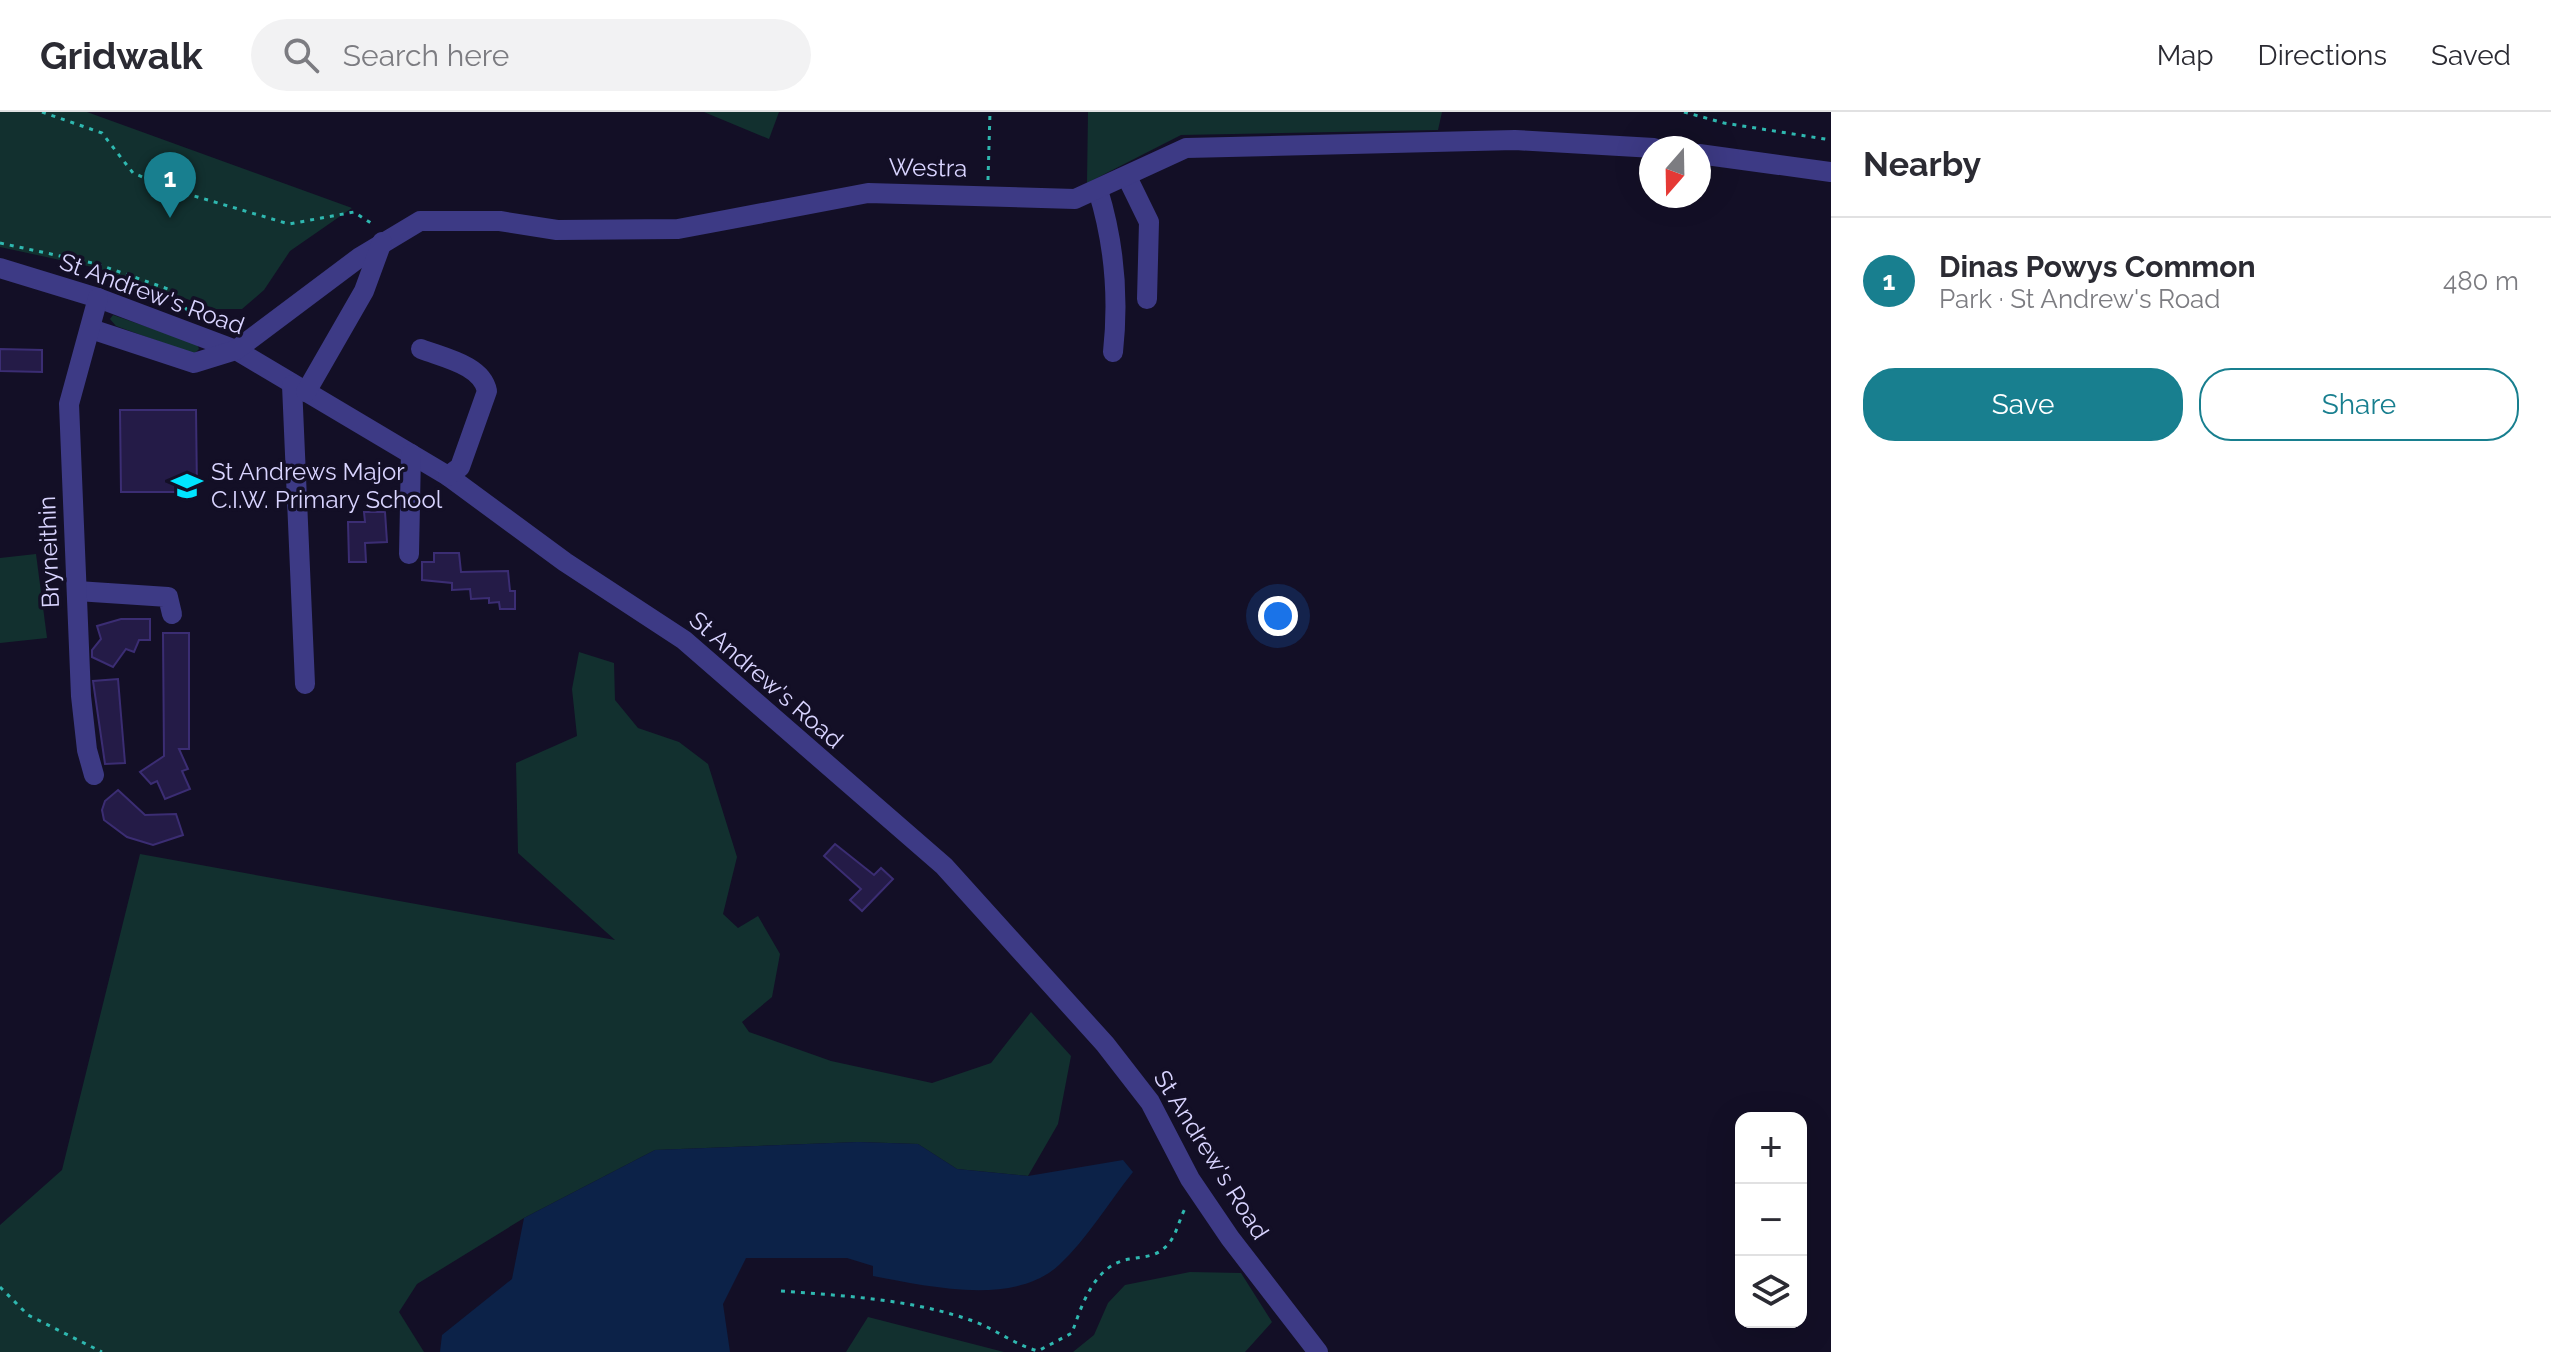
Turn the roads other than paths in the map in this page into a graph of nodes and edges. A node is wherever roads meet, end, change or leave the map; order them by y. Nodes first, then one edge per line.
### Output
1 (1639, 147) edge
2 (1711, 156) edge
3 (1831, 172) edge
4 (1127, 177) junction
5 (1098, 190) junction
6 (387, 239) junction
7 (0, 268) edge
8 (98, 298) junction
9 (1147, 299) dead end
10 (91, 329) junction
11 (421, 349) dead end
12 (236, 350) junction
13 (1113, 352) dead end
14 (299, 388) junction
15 (411, 454) junction
16 (448, 476) junction
17 (409, 554) dead end
18 (77, 591) junction
19 (172, 614) dead end
20 (305, 684) dead end
21 (94, 775) dead end
22 (1318, 1352) edge

1 - 4 street, Westra
2 - 3 street
4 - 5 street, Westra
4 - 9 street
5 - 6 street, Westra
5 - 13 street
6 - 12 street, Westra
6 - 14 street
7 - 8 street, St Andrew's Road
8 - 10 street, Bryneithin
8 - 12 street, St Andrew's Road
10 - 12 street, Westra
10 - 18 street, Bryneithin
11 - 16 street
12 - 14 street, St Andrew's Road
14 - 15 street, St Andrew's Road
14 - 20 street
15 - 16 street, St Andrew's Road
15 - 17 street
16 - 22 street, St Andrew's Road
18 - 19 street
18 - 21 street, Bryneithin

